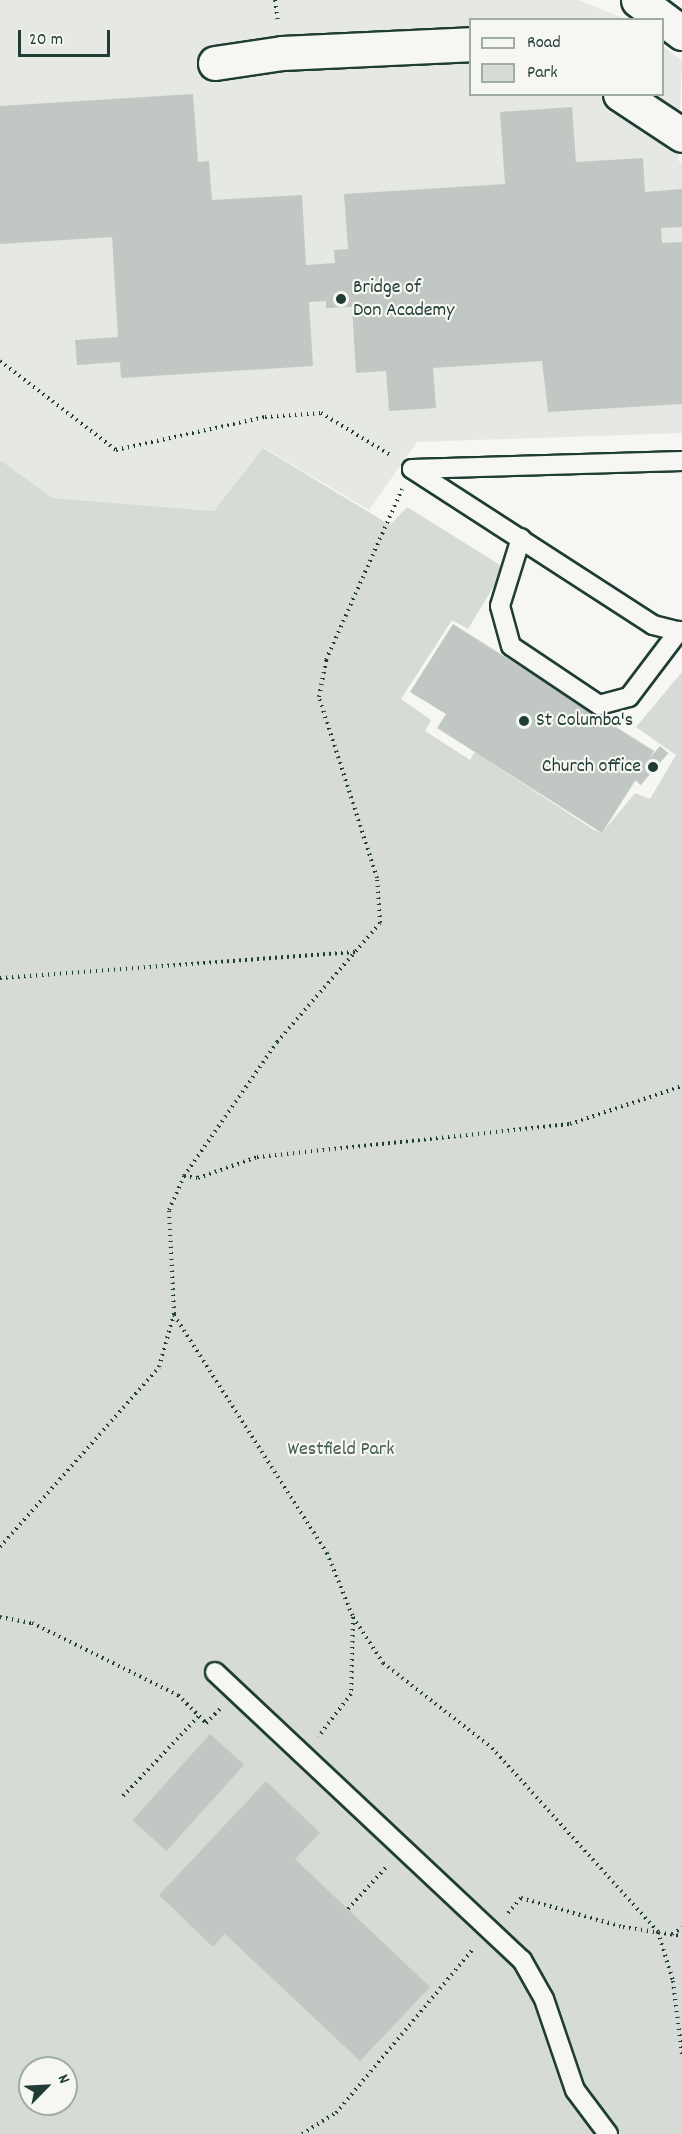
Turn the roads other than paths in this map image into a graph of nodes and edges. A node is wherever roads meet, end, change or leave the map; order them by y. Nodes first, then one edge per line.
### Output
1 (638, 0) edge
2 (662, 18) edge
3 (664, 20) edge
4 (682, 33) edge
5 (469, 44) edge
6 (215, 63) dead end
7 (624, 96) edge
8 (682, 135) edge
9 (682, 461) edge
10 (521, 538) junction
11 (680, 631) edge
12 (215, 1672) dead end
13 (608, 2134) edge

1 - 2 street
3 - 4 street
5 - 6 street
7 - 8 street
9 - 10 lane
10 - 11 lane
10 - 11 lane
12 - 13 lane

